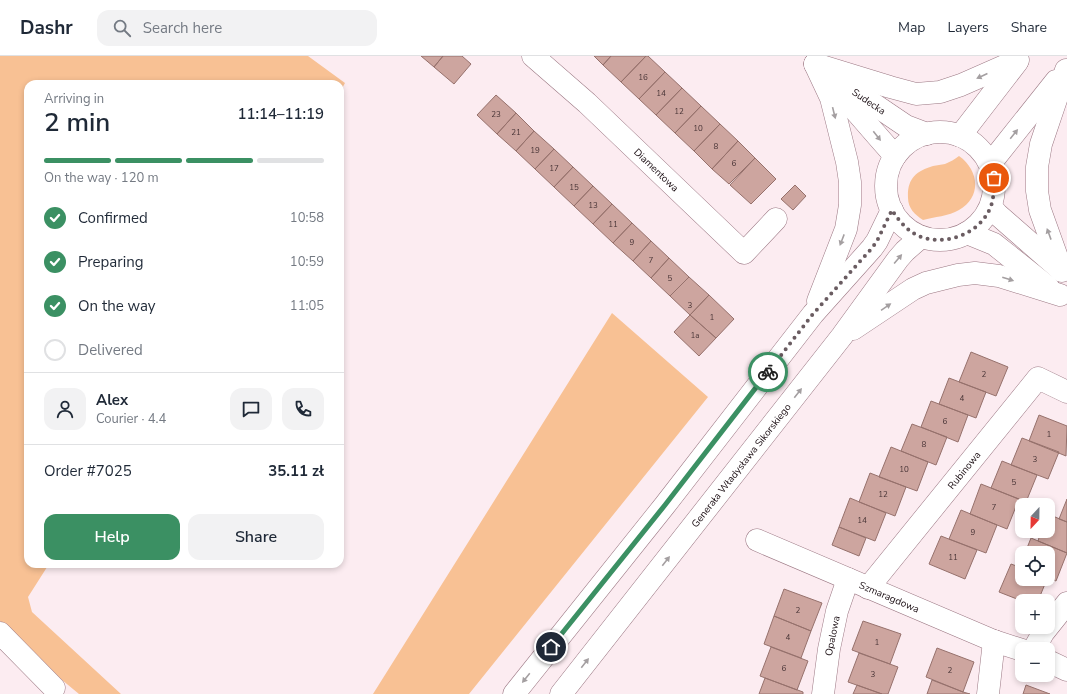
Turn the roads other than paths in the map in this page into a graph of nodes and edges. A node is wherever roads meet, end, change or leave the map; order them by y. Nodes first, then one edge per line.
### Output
1 (533, 56) edge
2 (1020, 58) edge
3 (810, 60) edge
4 (1066, 69) edge
5 (927, 134) junction
6 (960, 136) junction
7 (895, 156) junction
8 (990, 164) junction
9 (991, 207) junction
10 (892, 210) junction
11 (776, 219) dead end
12 (967, 233) junction
13 (921, 237) junction
14 (1064, 286) edge
15 (813, 314) junction
16 (842, 336) junction
17 (1067, 392) edge
18 (757, 540) dead end
19 (848, 579) junction
20 (868, 588) junction
21 (1067, 603) edge
22 (0, 633) edge
23 (994, 641) junction
24 (1038, 642) edge
25 (1015, 648) edge
26 (1055, 664) edge
27 (1067, 670) edge
28 (54, 688) dead end
29 (514, 694) edge
30 (561, 694) edge
31 (823, 694) edge
32 (988, 694) edge

1 - 11 street, Diamentowa
2 -> 3 street
2 - 6 street
3 - 5 street, Sudecka
3 -> 7 street, Sudecka
3 -> 15 street
8 -> 4 street
14 -> 4 street
5 - 6 street
5 - 7 street
6 - 8 street
7 - 10 street
8 - 9 street
9 - 12 street
9 - 14 street
10 - 13 street
10 - 15 street
12 - 13 street
12 - 14 street
16 -> 13 street, Generała Władysława Sikorskiego
16 -> 14 street
15 -> 29 street
30 -> 16 street, Generała Władysława Sikorskiego
17 - 20 street, Rubinowa
18 - 19 street, Szmaragdowa
19 - 20 street, Szmaragdowa
19 - 31 street, Opalowa
20 - 23 street, Szmaragdowa
21 - 24 street
22 - 28 street
23 - 25 street, Szmaragdowa
23 - 32 street
26 - 27 street

